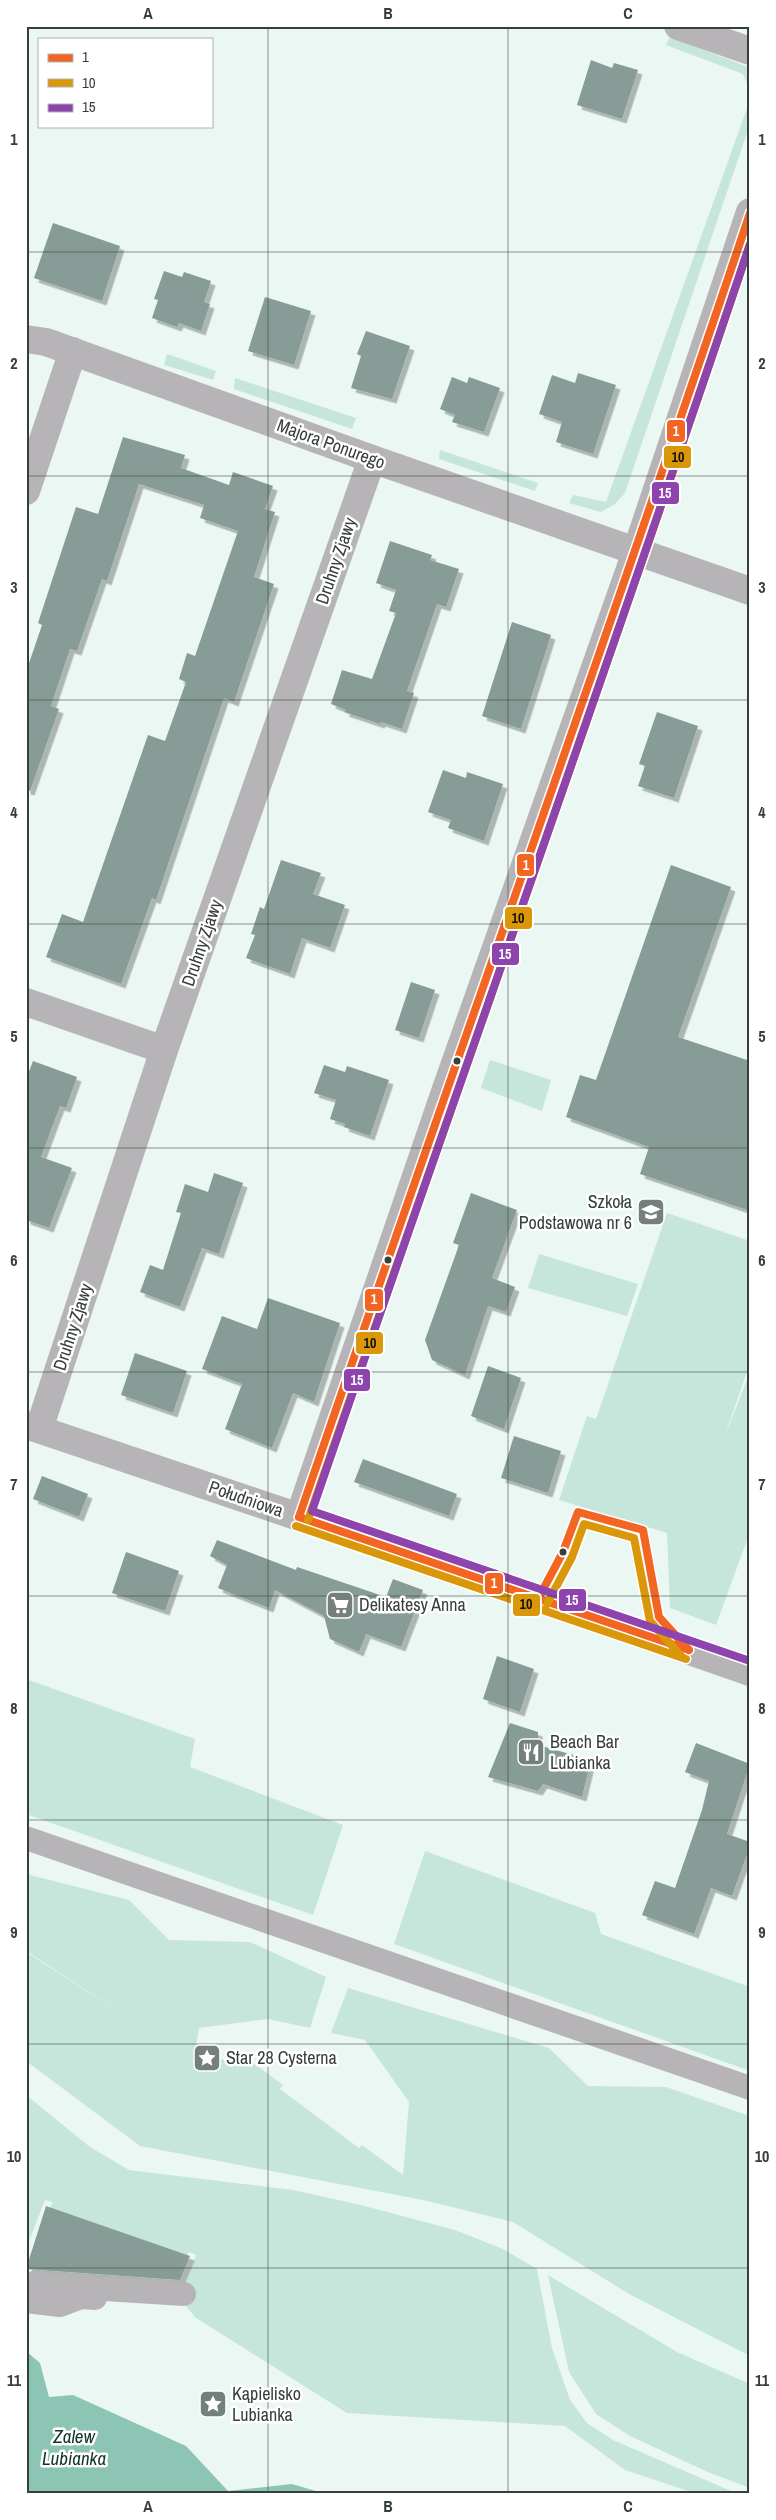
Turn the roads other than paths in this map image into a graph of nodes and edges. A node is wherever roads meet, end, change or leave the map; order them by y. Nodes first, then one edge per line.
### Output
1 (678, 26) edge
2 (750, 51) edge
3 (750, 212) edge
4 (26, 339) edge
5 (73, 351) junction
6 (372, 459) junction
7 (26, 491) edge
8 (636, 552) junction
9 (750, 591) edge
10 (26, 1002) edge
11 (164, 1050) junction
12 (32, 1427) edge
13 (299, 1517) junction
14 (750, 1672) edge
15 (26, 1838) edge
16 (750, 2088) edge
17 (26, 2284) edge
18 (26, 2301) edge

1 - 2 street
3 - 8 street
4 - 5 street, Majora Ponurego
5 - 6 street, Majora Ponurego
5 - 7 street
6 - 8 street, Majora Ponurego
6 - 11 street, Druhny Zjawy
8 - 9 street, Majora Ponurego
8 - 13 street
10 - 11 street
11 - 12 street, Druhny Zjawy
12 - 13 street, Południowa
13 - 14 street, Południowa
15 - 16 street
17 - 18 street

